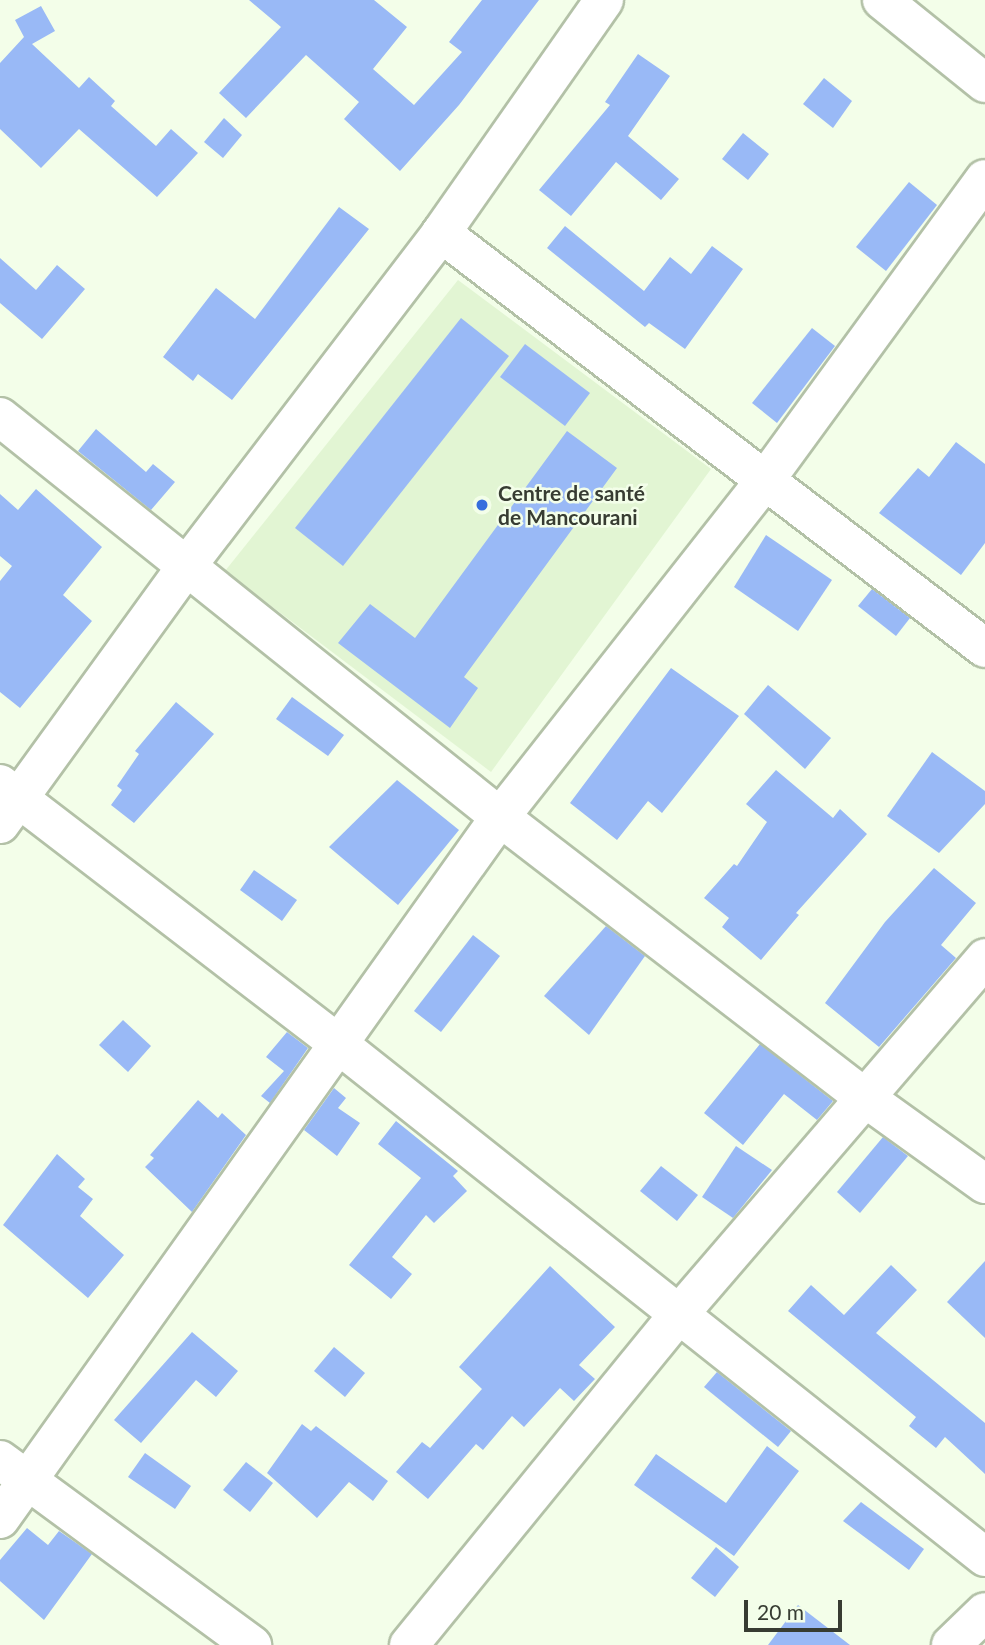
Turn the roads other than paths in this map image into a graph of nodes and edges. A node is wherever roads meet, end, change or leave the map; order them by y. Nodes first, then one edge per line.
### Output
1 (604, 0) edge
2 (881, 0) edge
3 (985, 83) edge
4 (985, 179) edge
5 (441, 233) junction
6 (0, 417) edge
7 (766, 479) junction
8 (186, 567) junction
9 (985, 648) edge
10 (6, 802) edge
11 (500, 817) junction
12 (985, 958) edge
13 (337, 1043) junction
14 (864, 1097) junction
15 (985, 1184) edge
16 (680, 1313) junction
17 (14, 1470) edge
18 (0, 1519) edge
19 (985, 1557) edge
20 (985, 1612) edge
21 (252, 1645) edge
22 (409, 1645) edge
23 (951, 1645) edge

1 - 5 street
2 - 3 street
4 - 7 street
5 - 7 street
5 - 8 street
6 - 8 street
7 - 9 street
7 - 11 street
8 - 10 street
8 - 11 street
10 - 13 street
11 - 13 street
11 - 14 street
12 - 14 street
13 - 16 street
13 - 17 street
14 - 15 street
14 - 16 street
16 - 19 street
16 - 22 street
17 - 18 street
17 - 21 street
20 - 23 street

